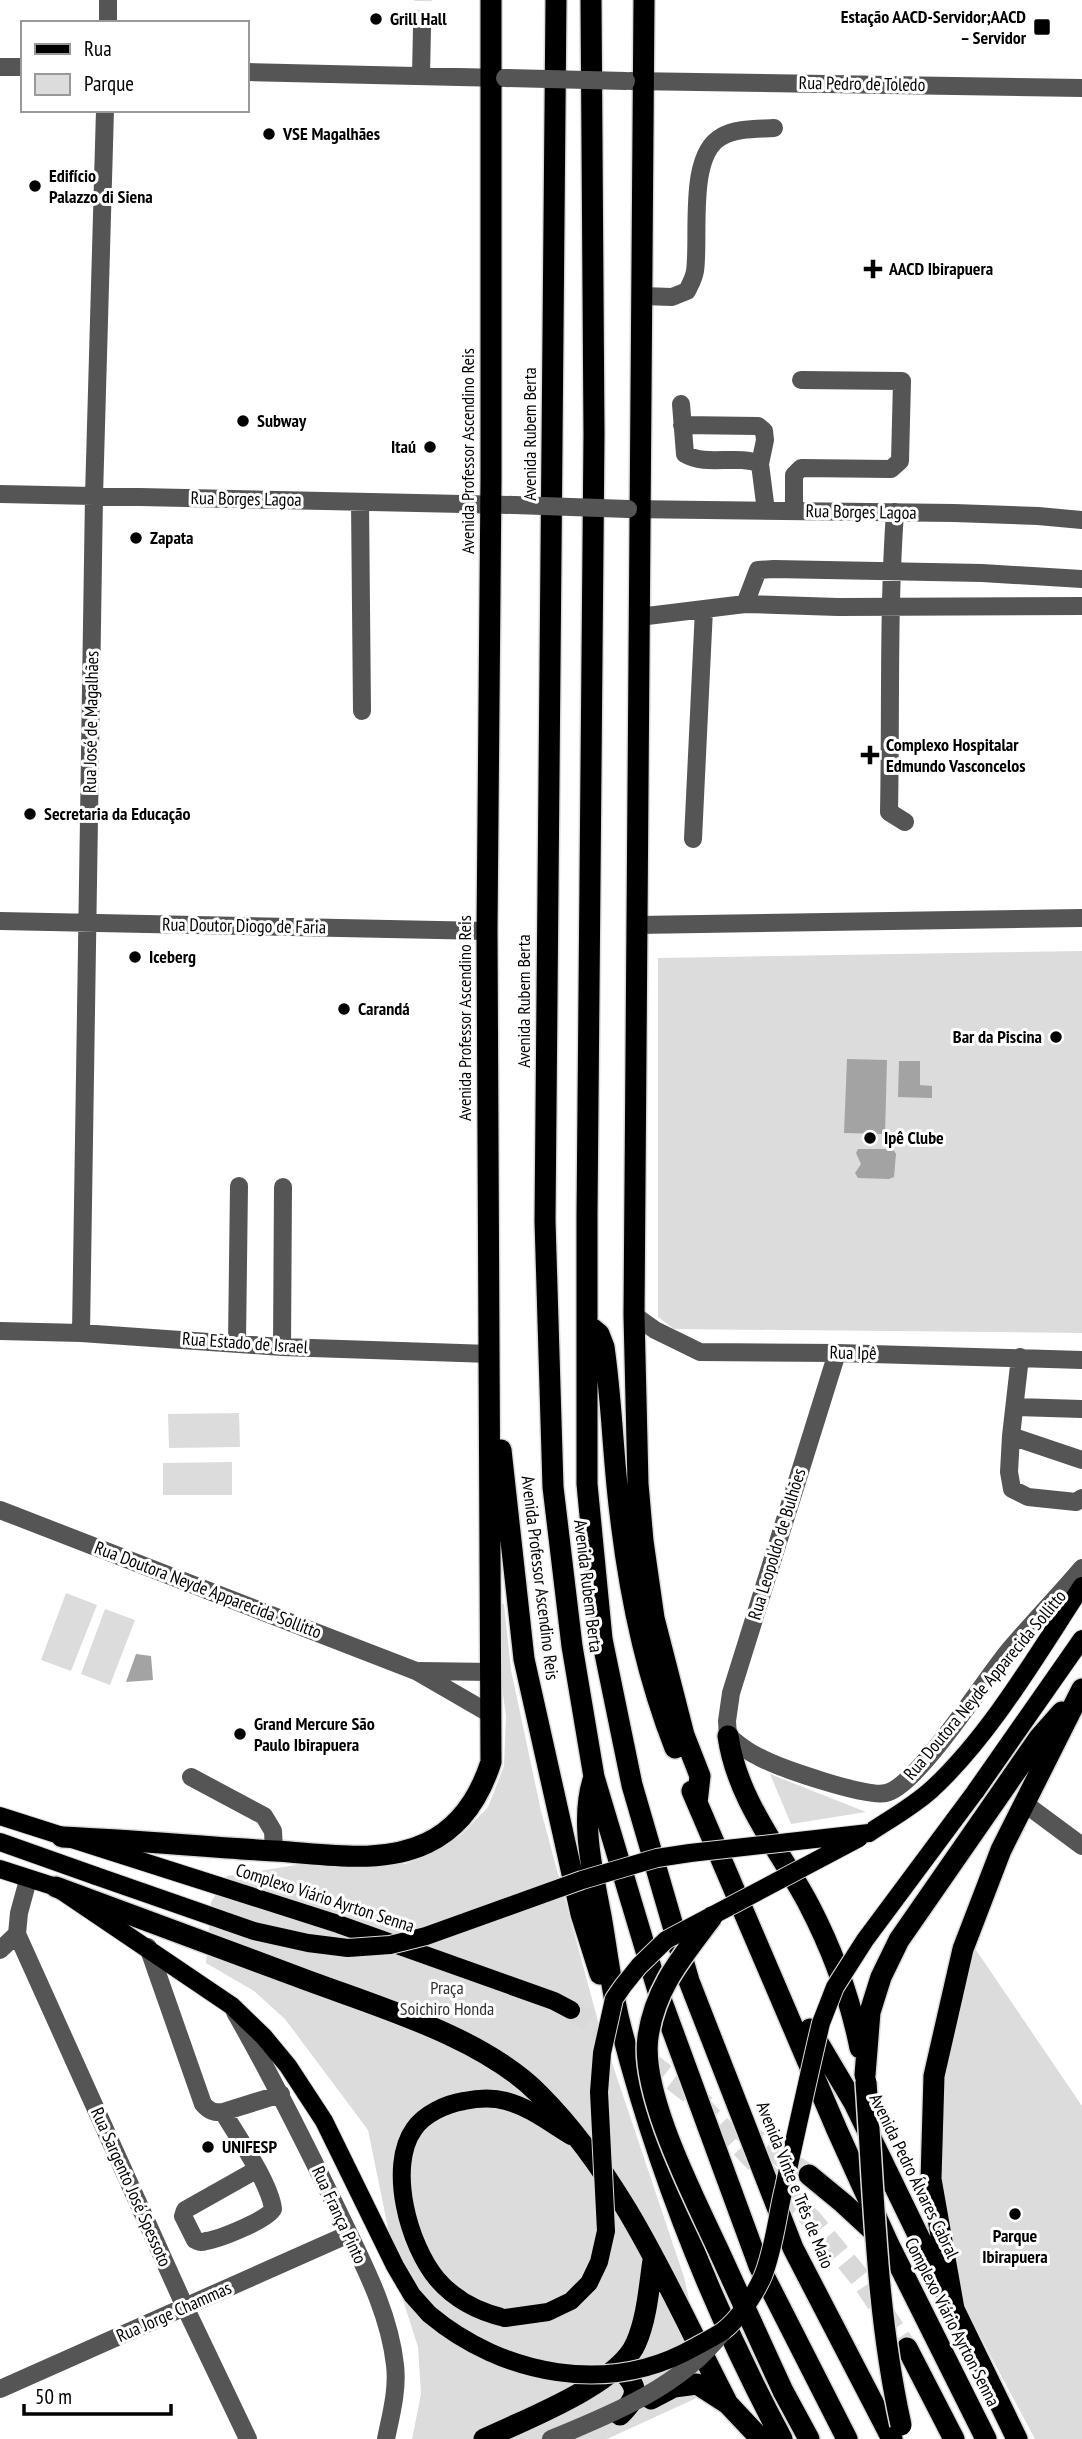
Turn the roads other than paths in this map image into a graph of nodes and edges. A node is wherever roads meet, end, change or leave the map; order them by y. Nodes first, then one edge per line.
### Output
1 (108, 0) edge
2 (491, 0) edge
3 (556, 0) edge
4 (592, 0) edge
5 (644, 0) edge
6 (108, 21) edge
7 (422, 28) tunnel mouth
8 (0, 66) edge
9 (21, 67) edge
10 (248, 72) edge
11 (421, 75) junction
12 (498, 78) junction
13 (634, 82) junction
14 (1082, 88) edge
15 (105, 112) edge
16 (774, 128) dead end
17 (642, 296) junction
18 (802, 380) dead end
19 (681, 404) dead end
20 (682, 425) junction
21 (760, 464) junction
22 (0, 494) edge
23 (94, 496) junction
24 (360, 502) junction
25 (491, 504) junction
26 (634, 509) junction
27 (766, 511) junction
28 (794, 511) junction
29 (895, 512) junction
30 (1082, 520) edge
31 (891, 571) junction
32 (1082, 579) edge
33 (745, 604) junction
34 (892, 606) junction
35 (1082, 606) edge
36 (704, 609) junction
37 (639, 617) junction
38 (362, 711) dead end
39 (905, 822) dead end
40 (693, 839) dead end
41 (1082, 918) edge
42 (0, 920) edge
43 (88, 923) junction
44 (637, 925) junction
45 (487, 931) junction
46 (239, 1186) dead end
47 (283, 1187) dead end
48 (634, 1315) junction
49 (587, 1324) junction
50 (0, 1331) edge
51 (81, 1333) junction
52 (237, 1342) junction
53 (282, 1347) junction
54 (836, 1353) junction
55 (490, 1354) junction
56 (1020, 1357) junction
57 (1082, 1360) edge
58 (1014, 1407) junction
59 (1082, 1409) edge
60 (489, 1415) junction
61 (1011, 1436) junction
62 (1082, 1460) edge
63 (1082, 1498) edge
64 (0, 1510) edge
65 (1082, 1568) edge
66 (1082, 1586) edge
67 (1082, 1639) edge
68 (416, 1671) junction
69 (492, 1672) junction
70 (1082, 1688) edge
71 (492, 1716) junction
72 (728, 1736) junction
73 (191, 1777) dead end
74 (594, 1777) junction
75 (697, 1803) junction
76 (1024, 1803) junction
77 (0, 1816) edge
78 (869, 1833) junction
79 (62, 1837) junction
80 (0, 1842) edge
81 (1082, 1846) edge
82 (274, 1851) junction
83 (0, 1870) edge
84 (28, 1880) junction
85 (56, 1887) junction
86 (712, 1917) junction
87 (17, 1934) junction
88 (757, 1939) junction
89 (148, 1947) junction
90 (0, 1950) edge
91 (690, 1981) joint
92 (232, 2006) junction
93 (571, 2010) tunnel mouth
94 (619, 2017) junction
95 (865, 2078) junction
96 (281, 2094) junction
97 (223, 2112) junction
98 (585, 2144) junction
99 (256, 2170) junction
100 (809, 2175) tunnel mouth
101 (349, 2234) junction
102 (889, 2245) junction
103 (653, 2260) junction
104 (185, 2307) junction
105 (954, 2309) junction
106 (724, 2331) junction
107 (907, 2348) tunnel mouth
108 (618, 2367) junction
109 (0, 2389) edge
110 (728, 2404) junction
111 (618, 2416) junction
112 (899, 2434) edge
113 (248, 2439) edge
114 (386, 2439) edge
115 (484, 2439) edge
116 (551, 2439) edge
117 (574, 2439) edge
118 (761, 2439) edge
119 (782, 2439) edge
120 (809, 2439) edge
121 (847, 2439) edge
122 (954, 2439) edge
123 (986, 2439) edge
124 (1017, 2439) edge

1 - 6 street
2 - 12 highway, Avenida Professor Ascendino Reis
3 - 74 highway, Avenida Rubem Berta
4 - 49 highway, Avenida Rubem Berta
5 - 13 highway
7 - 11 street
8 - 9 street
10 - 11 street
11 - 12 street
12 - 13 street, Rua Pedro de Toledo, bridge
12 - 25 highway, Avenida Professor Ascendino Reis
13 - 14 street, Rua Pedro de Toledo
13 - 17 highway
15 - 23 street, Rua José de Magalhães
16 - 17 street
17 - 26 highway
18 - 28 street
19 - 20 street
20 - 21 street
20 - 21 street
21 - 27 street
22 - 23 street, Rua Borges Lagoa
23 - 24 street, Rua Borges Lagoa
23 - 43 street, Rua José de Magalhães
24 - 25 street, Rua Borges Lagoa
24 - 38 street
25 - 26 street, Rua Borges Lagoa, bridge
25 - 45 highway, Avenida Professor Ascendino Reis
26 - 27 street, Rua Borges Lagoa
26 - 37 highway
27 - 28 street, Rua Borges Lagoa
28 - 29 street, Rua Borges Lagoa
29 - 30 street, Rua Borges Lagoa
29 - 31 street
31 - 32 street
31 - 33 street
31 - 34 street
33 - 34 street
33 - 36 street
34 - 35 street
34 - 39 street
36 - 37 street
36 - 40 street
37 - 44 highway
41 - 44 street
42 - 43 street, Rua Doutor Diogo de Faria
43 - 45 street, Rua Doutor Diogo de Faria
43 - 51 street, Rua José de Magalhães
44 - 48 highway
45 - 55 highway, Avenida Professor Ascendino Reis
46 - 52 street
47 - 53 street
48 - 54 street, Rua Ipê
48 - 75 highway
49 - 75 highway
49 - 91 highway, Avenida Rubem Berta
50 - 51 street, Rua Estado de Israel
51 - 52 street, Rua Estado de Israel
52 - 53 street, Rua Estado de Israel
53 - 55 street, Rua Estado de Israel
54 - 56 street, Rua Ipê
54 - 72 street, Rua Leopoldo de Bulhões
55 - 60 highway, Avenida Professor Ascendino Reis
56 - 57 street, Rua Ipê
56 - 58 street
58 - 59 street
58 - 61 street
60 - 69 highway
60 - 94 highway, Avenida Professor Ascendino Reis
61 - 62 street
61 - 63 street
64 - 68 street, Rua Doutora Neyde Apparecida Sollitto
65 - 72 street, Rua Doutora Neyde Apparecida Sollitto
66 - 78 main road
67 - 106 main road, bridge
68 - 69 street
68 - 71 street
69 - 71 highway
70 - 76 highway
70 - 95 highway
71 - 82 highway
72 - 95 highway
73 - 82 street
74 - 94 highway
74 - 121 highway, Avenida Rubem Berta
75 - 88 highway
76 - 81 street
76 - 105 highway
77 - 79 main road, Complexo Viário Ayrton Senna
78 - 80 main road, bridge
78 - 86 main road, bridge
79 - 82 highway
79 - 93 main road, Complexo Viário Ayrton Senna
83 - 84 main road
84 - 85 main road
84 - 87 street
85 - 89 main road
85 - 98 highway
86 - 98 main road, bridge
86 - 120 highway, bridge
87 - 90 street
87 - 104 street, Rua Sargento José Spessoto
88 - 102 highway
88 - 105 highway, Avenida Pedro Álvares Cabral
89 - 92 main road
89 - 97 street
91 - 112 highway, Avenida Vinte e Três de Maio
92 - 96 street, Rua França Pinto
92 - 106 main road, bridge
94 - 119 highway
95 - 112 highway, bridge
96 - 97 street
96 - 101 street, Rua França Pinto
97 - 99 street
98 - 103 highway
99 - 99 street
100 - 102 highway, Complexo Viário Ayrton Senna
101 - 104 street, Rua Jorge Chammas
101 - 114 street, Rua França Pinto
102 - 123 highway, Complexo Viário Ayrton Senna
103 - 108 highway
103 - 110 highway
104 - 109 street, Rua Jorge Chammas
104 - 113 street, Rua Sargento José Spessoto
105 - 124 highway, Avenida Pedro Álvares Cabral
106 - 116 street, bridge
107 - 122 highway
108 - 111 highway
108 - 115 highway
110 - 111 highway
110 - 118 highway
111 - 117 highway

